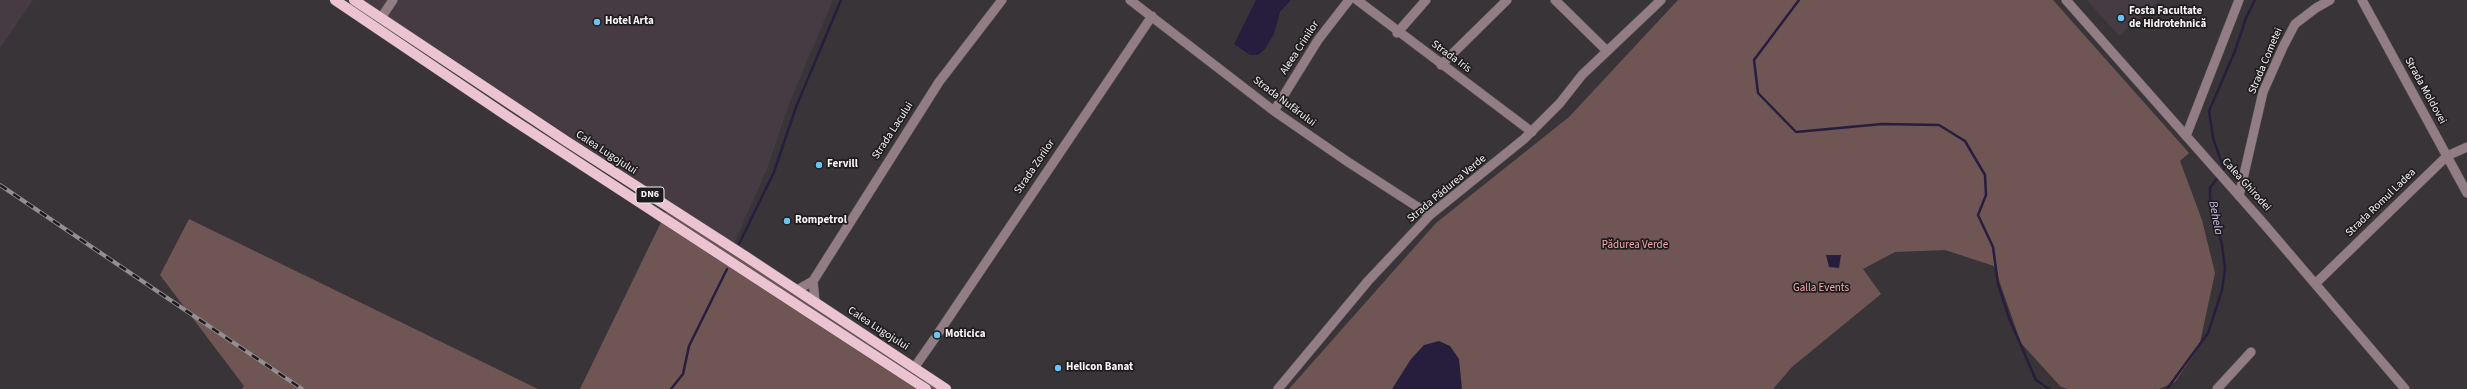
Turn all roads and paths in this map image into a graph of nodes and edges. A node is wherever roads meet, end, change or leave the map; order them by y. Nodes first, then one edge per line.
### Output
1 (335, 0) edge
2 (354, 0) edge
3 (393, 0) edge
4 (1002, 0) edge
5 (1130, 0) edge
6 (1349, 0) edge
7 (1356, 0) edge
8 (1426, 0) edge
9 (1507, 0) edge
10 (1555, 0) edge
11 (1661, 0) edge
12 (2066, 0) edge
13 (2239, 0) edge
14 (2330, 0) edge
15 (2362, 0) edge
16 (1152, 16) junction
17 (381, 18) junction
18 (1397, 32) junction
19 (1607, 51) junction
20 (1441, 65) junction
21 (1274, 111) junction
22 (1532, 132) junction
23 (2186, 136) junction
24 (2467, 147) edge
25 (2447, 156) junction
26 (2467, 193) edge
27 (2239, 196) junction
28 (1430, 215) junction
29 (813, 281) junction
30 (2316, 283) junction
31 (797, 290) junction
32 (815, 302) junction
33 (2251, 352) dead end
34 (914, 368) junction
35 (926, 389) edge
36 (946, 389) edge
37 (1278, 389) edge
38 (2217, 389) edge
39 (2405, 389) edge

1 - 35 main road, DN6
2 - 17 main road, Calea Lugojului / DN6
3 - 17 street
4 - 29 street, Strada Lacului
5 - 16 street, Strada Nufărului
6 - 21 street, Aleea Crinilor
7 - 18 street, Strada Iris
8 - 18 street
9 - 20 street
10 - 19 street
11 - 19 street, Strada Pădurea Verde
12 - 23 street, Calea Ghirodei
13 - 23 street
14 - 27 street, Strada Cometei
15 - 25 street, Strada Moldovei
16 - 21 street, Strada Nufărului
16 - 34 street, Strada Zorilor
17 - 31 main road, Calea Lugojului / DN6
18 - 20 street, Strada Iris
19 - 22 street, Strada Pădurea Verde
20 - 22 street, Strada Iris
21 - 28 street, Strada Nufărului
22 - 28 street, Strada Pădurea Verde
23 - 27 street, Calea Ghirodei
24 - 25 street, Strada Romul Ladea
25 - 26 street, Strada Moldovei
25 - 30 street, Strada Romul Ladea
27 - 30 street, Calea Ghirodei
28 - 37 street, Strada Pădurea Verde
29 - 31 street, Strada Lacului
29 - 32 street
30 - 39 street, Calea Ghirodei
31 - 32 main road, Calea Lugojului / DN6
32 - 34 main road, Calea Lugojului / DN6
33 - 38 street
34 - 36 main road, Calea Lugojului / DN6

